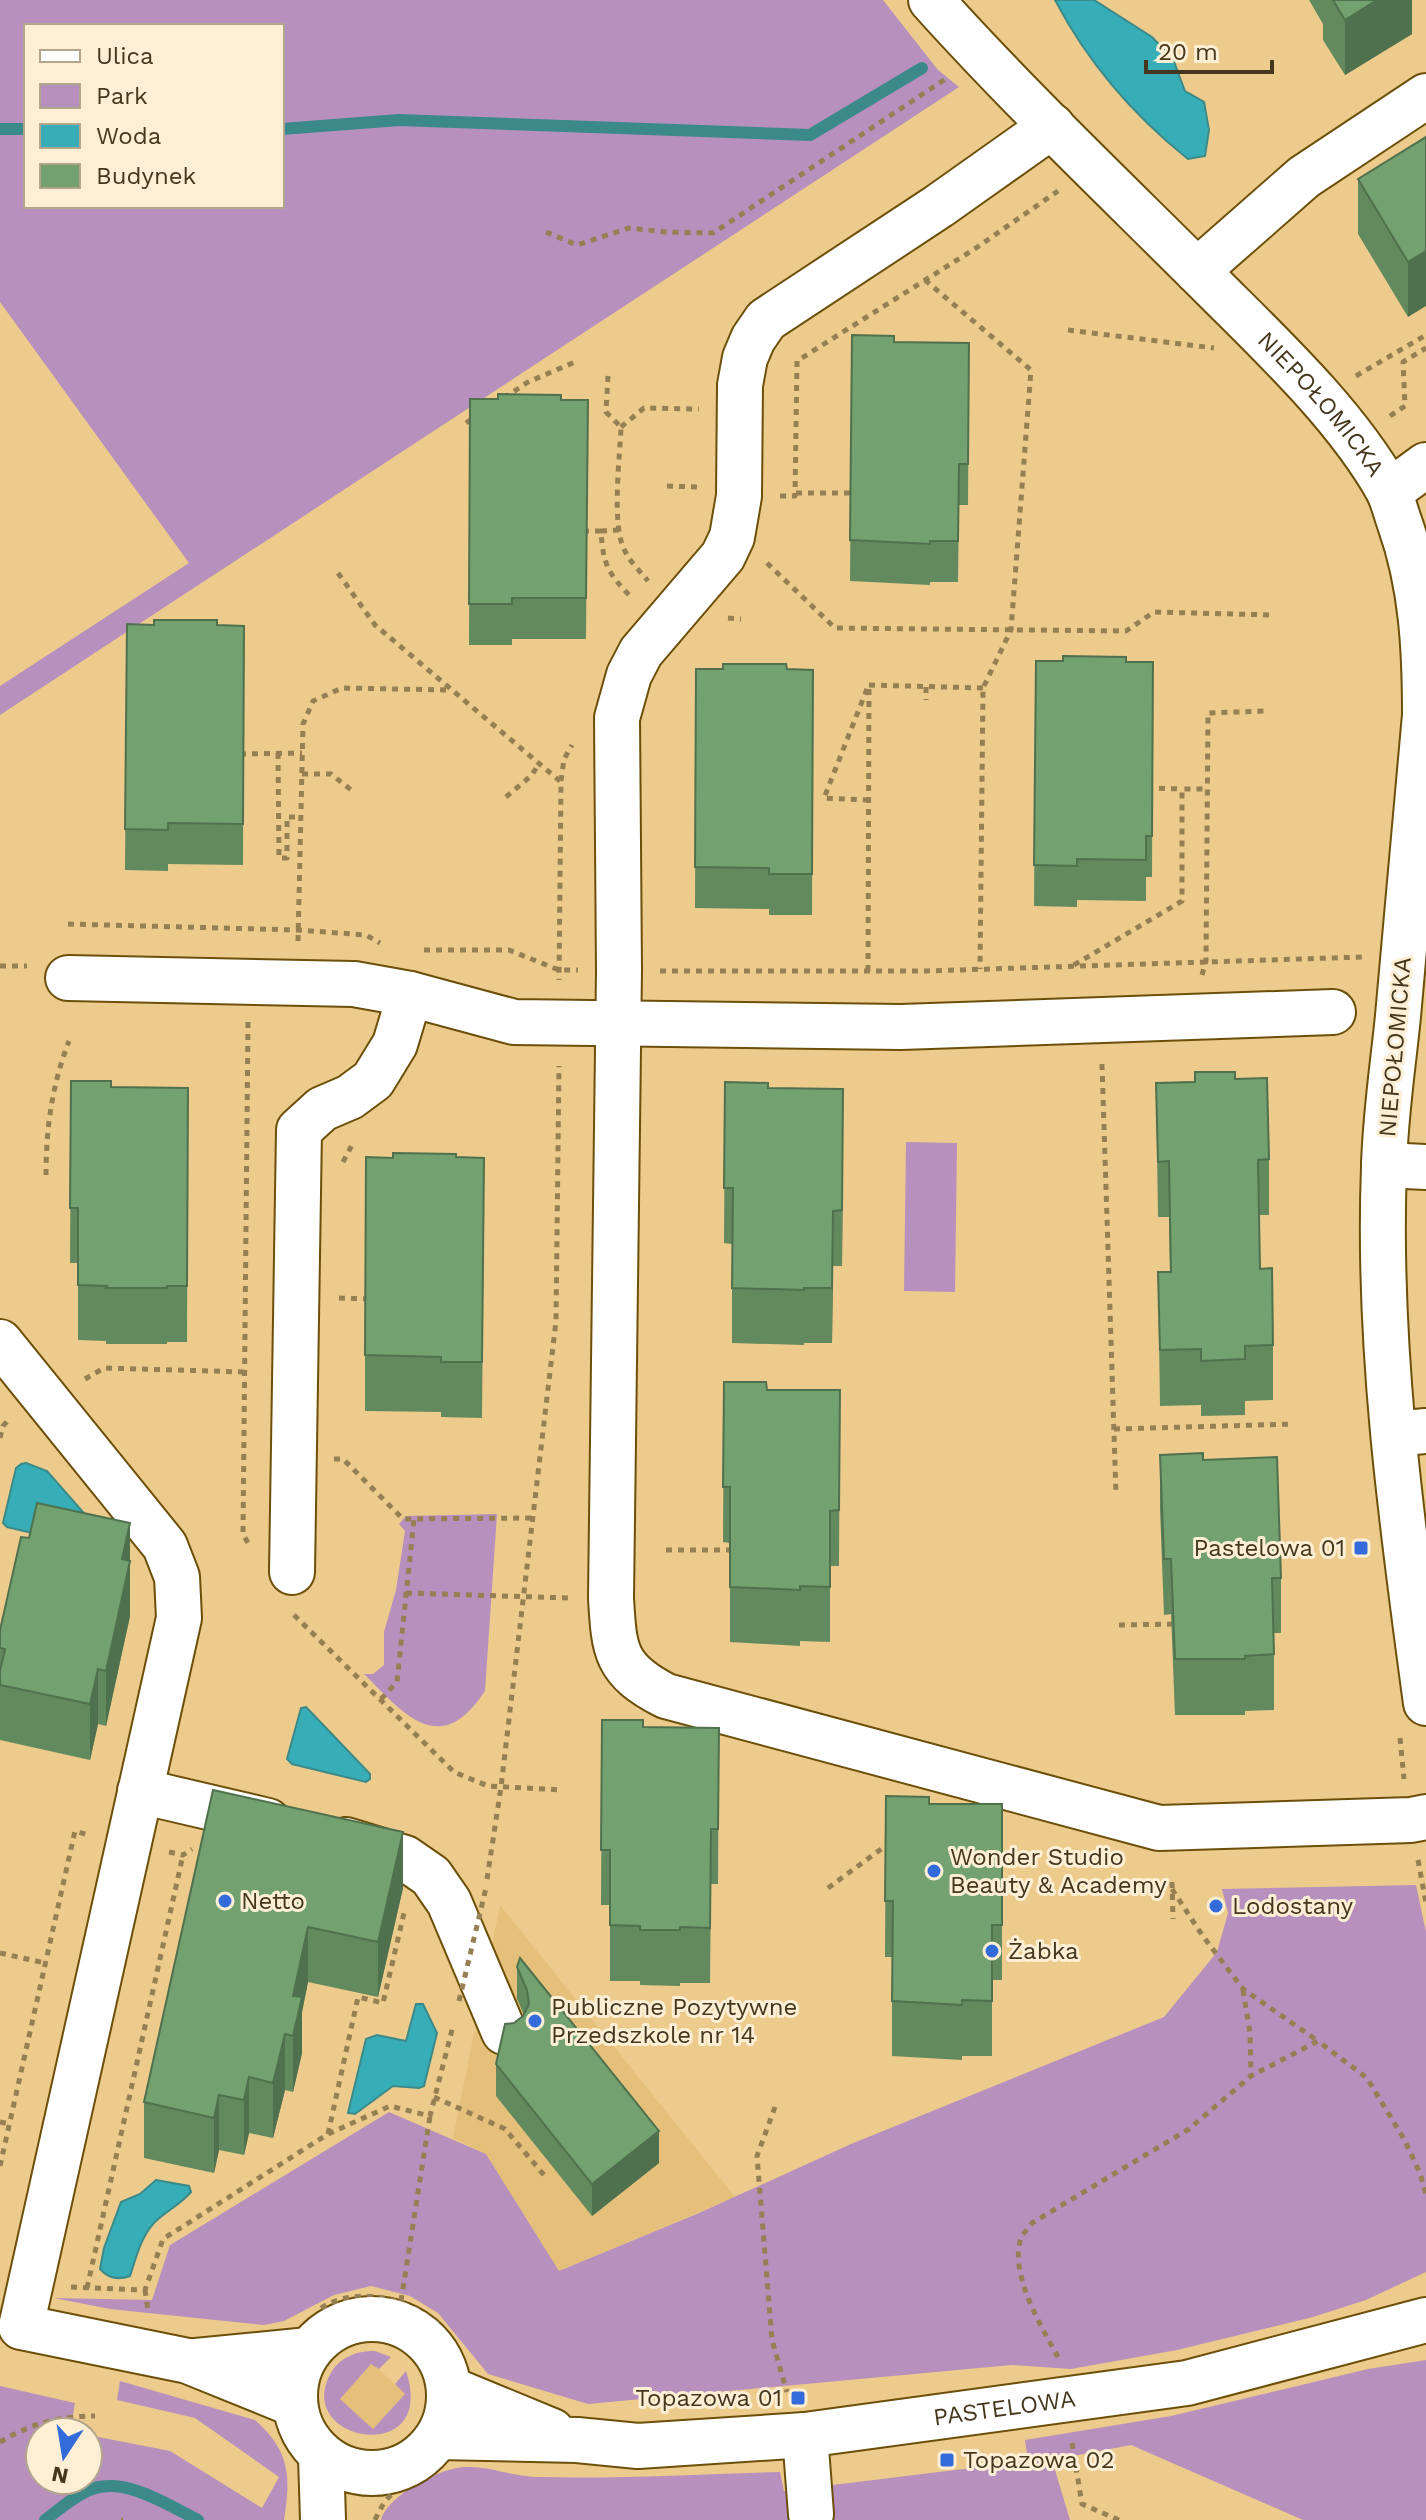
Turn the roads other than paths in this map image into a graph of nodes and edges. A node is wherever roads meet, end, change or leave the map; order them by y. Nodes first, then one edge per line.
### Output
1 (931, 0) edge
2 (1426, 96) edge
3 (1042, 135) junction
4 (1197, 271) junction
5 (1426, 465) edge
6 (1389, 492) junction
7 (68, 978) dead end
8 (410, 994) junction
9 (1333, 1012) dead end
10 (619, 1024) junction
11 (1405, 1166) edge
12 (0, 1342) edge
13 (1410, 1433) edge
14 (291, 1591) road end
15 (1413, 1719) edge
16 (140, 1791) junction
17 (1418, 1819) edge
18 (504, 2032) edge
19 (1426, 2320) edge
20 (312, 2331) junction
21 (188, 2361) junction
22 (456, 2374) junction
23 (294, 2404) junction
24 (797, 2416) junction
25 (439, 2437) junction
26 (577, 2440) junction
27 (321, 2456) junction
28 (376, 2475) junction
29 (804, 2518) edge
30 (323, 2520) edge
31 (348, 2520) edge

1 - 3 main road, NIEPOŁOMICKA
2 - 4 main road
3 - 4 main road, NIEPOŁOMICKA
3 - 10 main road
4 - 6 main road, NIEPOŁOMICKA
5 - 6 main road
6 - 11 main road, NIEPOŁOMICKA
7 - 8 main road
8 - 10 main road
8 - 14 main road
9 - 10 main road
10 - 17 main road
11 - 13 main road, NIEPOŁOMICKA
12 - 16 main road
13 - 15 main road, NIEPOŁOMICKA
16 - 18 main road
16 - 21 main road
19 - 24 main road, PASTELOWA
20 - 21 main road
20 - 22 main road
20 - 23 main road
21 - 23 main road
22 - 25 main road
22 - 26 main road, PASTELOWA
23 - 27 main road
24 - 26 main road, PASTELOWA
24 - 29 main road
25 - 26 main road, PASTELOWA
25 - 28 main road
27 - 28 main road
27 - 30 main road
28 - 31 main road

